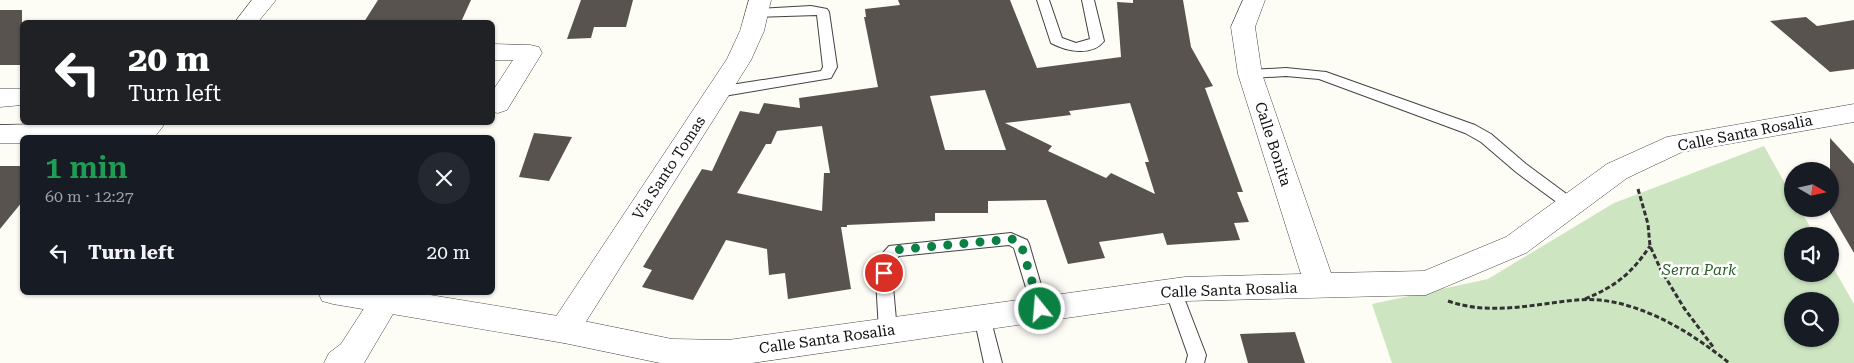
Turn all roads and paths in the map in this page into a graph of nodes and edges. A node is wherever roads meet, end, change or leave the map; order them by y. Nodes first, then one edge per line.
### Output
1 (265, 0) edge
2 (1043, 0) edge
3 (1088, 0) edge
4 (1254, 0) edge
5 (759, 7) edge
6 (248, 20) edge
7 (495, 52) edge
8 (1250, 74) junction
9 (718, 92) junction
10 (0, 98) edge
11 (20, 98) edge
12 (495, 104) edge
13 (1854, 113) edge
14 (145, 131) edge
15 (0, 134) edge
16 (1631, 165) junction
17 (1571, 205) junction
18 (1650, 246) junction
19 (1406, 283) junction
20 (1320, 286) junction
21 (1173, 290) junction
22 (349, 295) edge
23 (1584, 300) junction
24 (385, 302) junction
25 (1040, 309) junction
26 (982, 318) junction
27 (564, 330) junction
28 (888, 331) junction
29 (1715, 350) junction
30 (672, 357) edge
31 (340, 363) edge
32 (993, 363) edge
33 (1195, 363) edge
34 (1729, 363) edge

1 - 6 street
2 - 3 lane
4 - 8 street, Calle Bonita
5 - 9 street, Via Santo Tomas
5 - 9 lane
7 - 12 street
8 - 17 lane
8 - 20 street, Calle Bonita
9 - 27 street, Via Santo Tomas
10 - 11 street
13 - 16 street, Calle Santa Rosalia
14 - 15 street
16 - 17 street, Calle Santa Rosalia
16 - 18 path
17 - 19 street, Calle Santa Rosalia
18 - 23 path
18 - 29 path
19 - 20 street, Calle Santa Rosalia
19 - 23 path
20 - 21 street, Calle Santa Rosalia
21 - 25 street, Calle Santa Rosalia
21 - 33 lane
22 - 24 street, Calle Santa Rosalia
23 - 29 path
24 - 27 street, Calle Santa Rosalia
24 - 31 street
25 - 26 street, Calle Santa Rosalia
25 - 28 lane
26 - 28 street, Calle Santa Rosalia
26 - 32 lane
27 - 30 street, Calle Santa Rosalia
28 - 30 street, Calle Santa Rosalia
29 - 34 path

